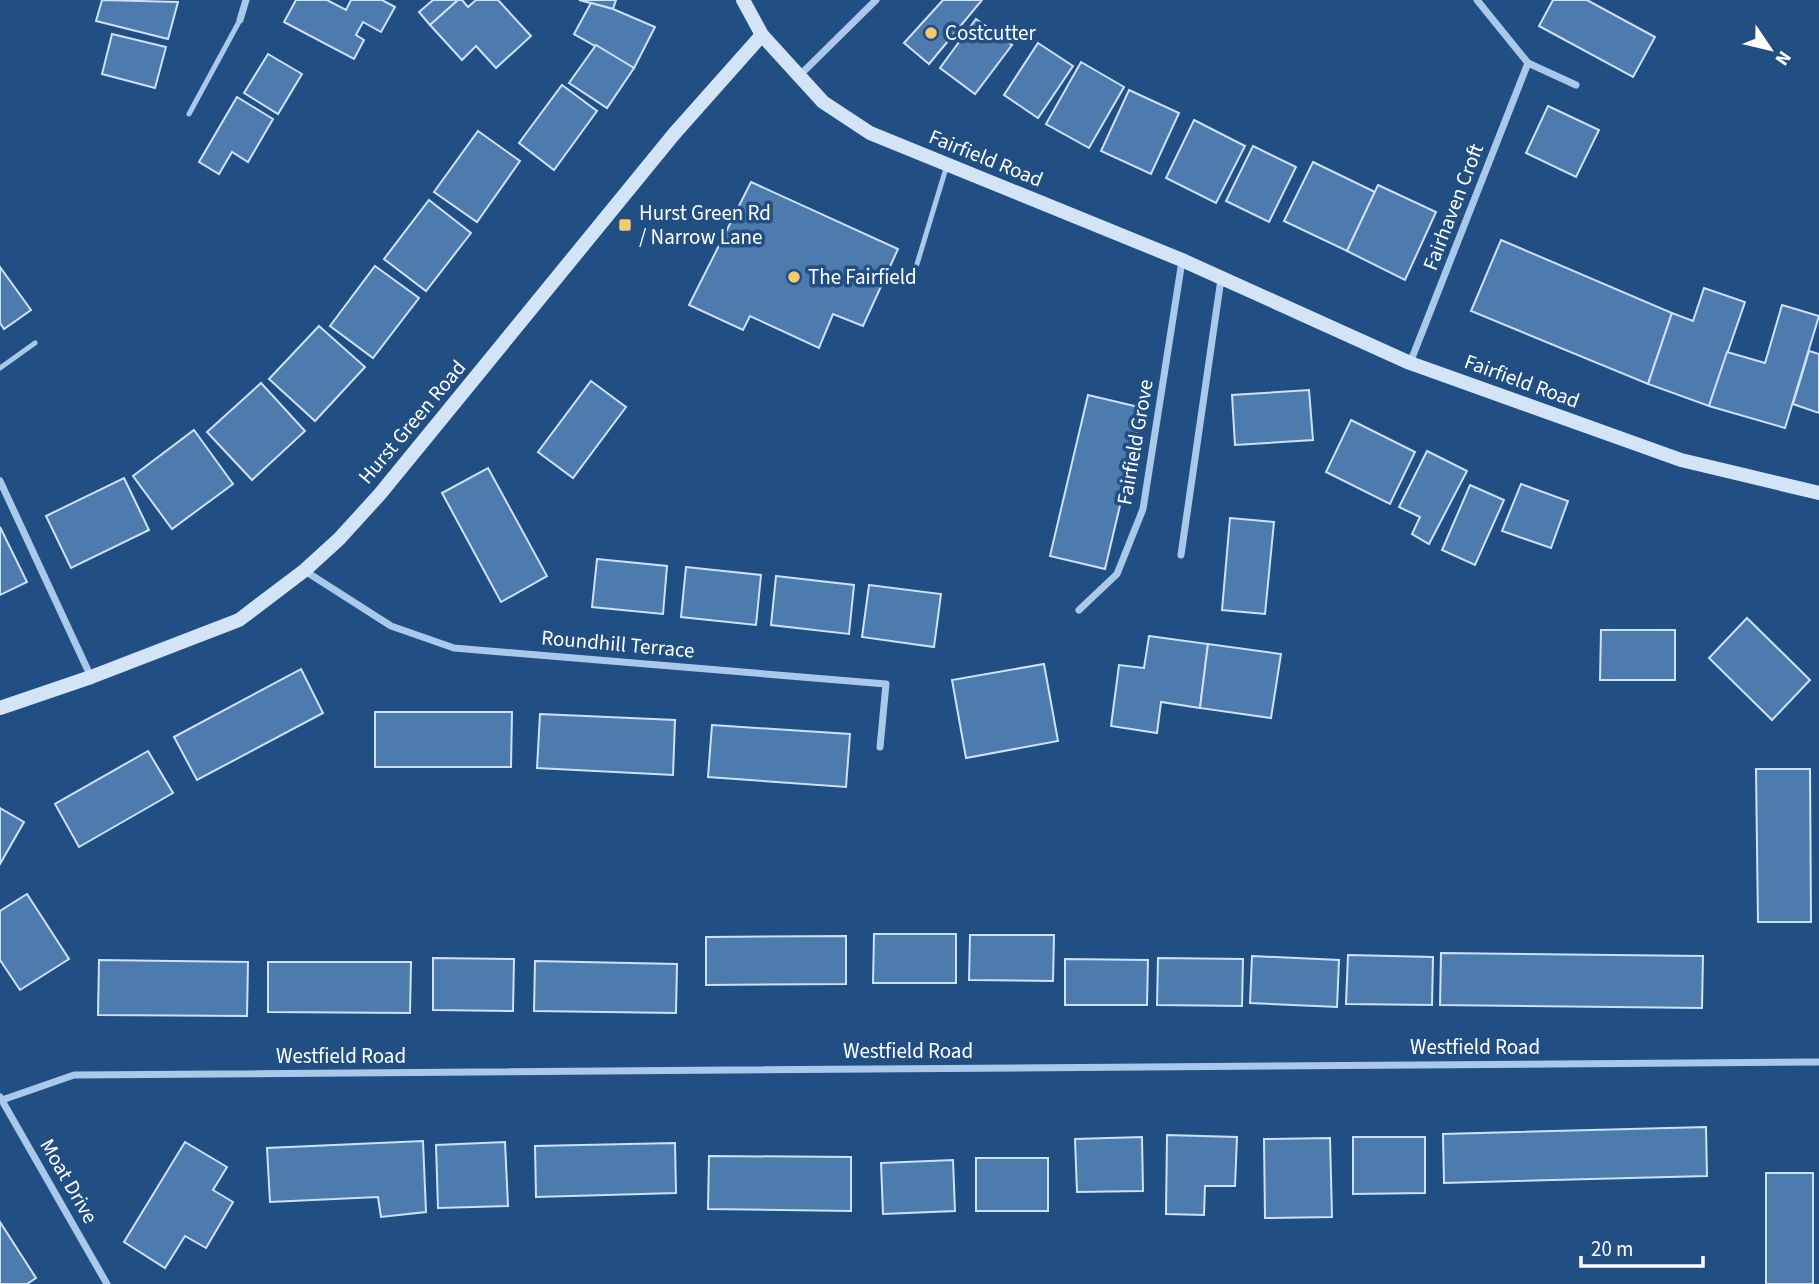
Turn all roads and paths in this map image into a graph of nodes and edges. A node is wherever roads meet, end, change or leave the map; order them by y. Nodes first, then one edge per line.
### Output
1 (246, 0) edge
2 (743, 0) edge
3 (876, 0) edge
4 (1477, 0) edge
5 (240, 20) joint
6 (762, 35) junction
7 (1528, 63) junction
8 (799, 76) junction
9 (1576, 85) dead end
10 (189, 114) dead end
11 (947, 164) junction
12 (1182, 260) junction
13 (917, 264) dead end
14 (1221, 279) junction
15 (35, 343) dead end
16 (1410, 363) junction
17 (0, 368) edge
18 (0, 481) edge
19 (1819, 493) edge
20 (1181, 555) dead end
21 (304, 570) junction
22 (1079, 610) dead end
23 (90, 677) junction
24 (0, 708) edge
25 (880, 747) dead end
26 (1819, 1062) edge
27 (1, 1098) edge
28 (107, 1284) edge

1 - 5 street
2 - 6 main road, Fairfield Road
3 - 8 street
4 - 7 street
5 - 10 lane
6 - 8 main road, Fairfield Road
6 - 21 main road, Hurst Green Road
7 - 9 street
7 - 16 street, Fairhaven Croft
8 - 11 main road, Fairfield Road
11 - 12 main road, Fairfield Road
11 - 13 lane
12 - 14 main road, Fairfield Road
12 - 22 street, Fairfield Grove
14 - 16 main road, Fairfield Road
14 - 20 street
15 - 17 lane
16 - 19 main road, Fairfield Road
18 - 23 street
21 - 23 main road, Hurst Green Road
21 - 25 street, Roundhill Terrace
23 - 24 main road, Hurst Green Road
26 - 27 street, Westfield Road
27 - 28 street, Moat Drive

